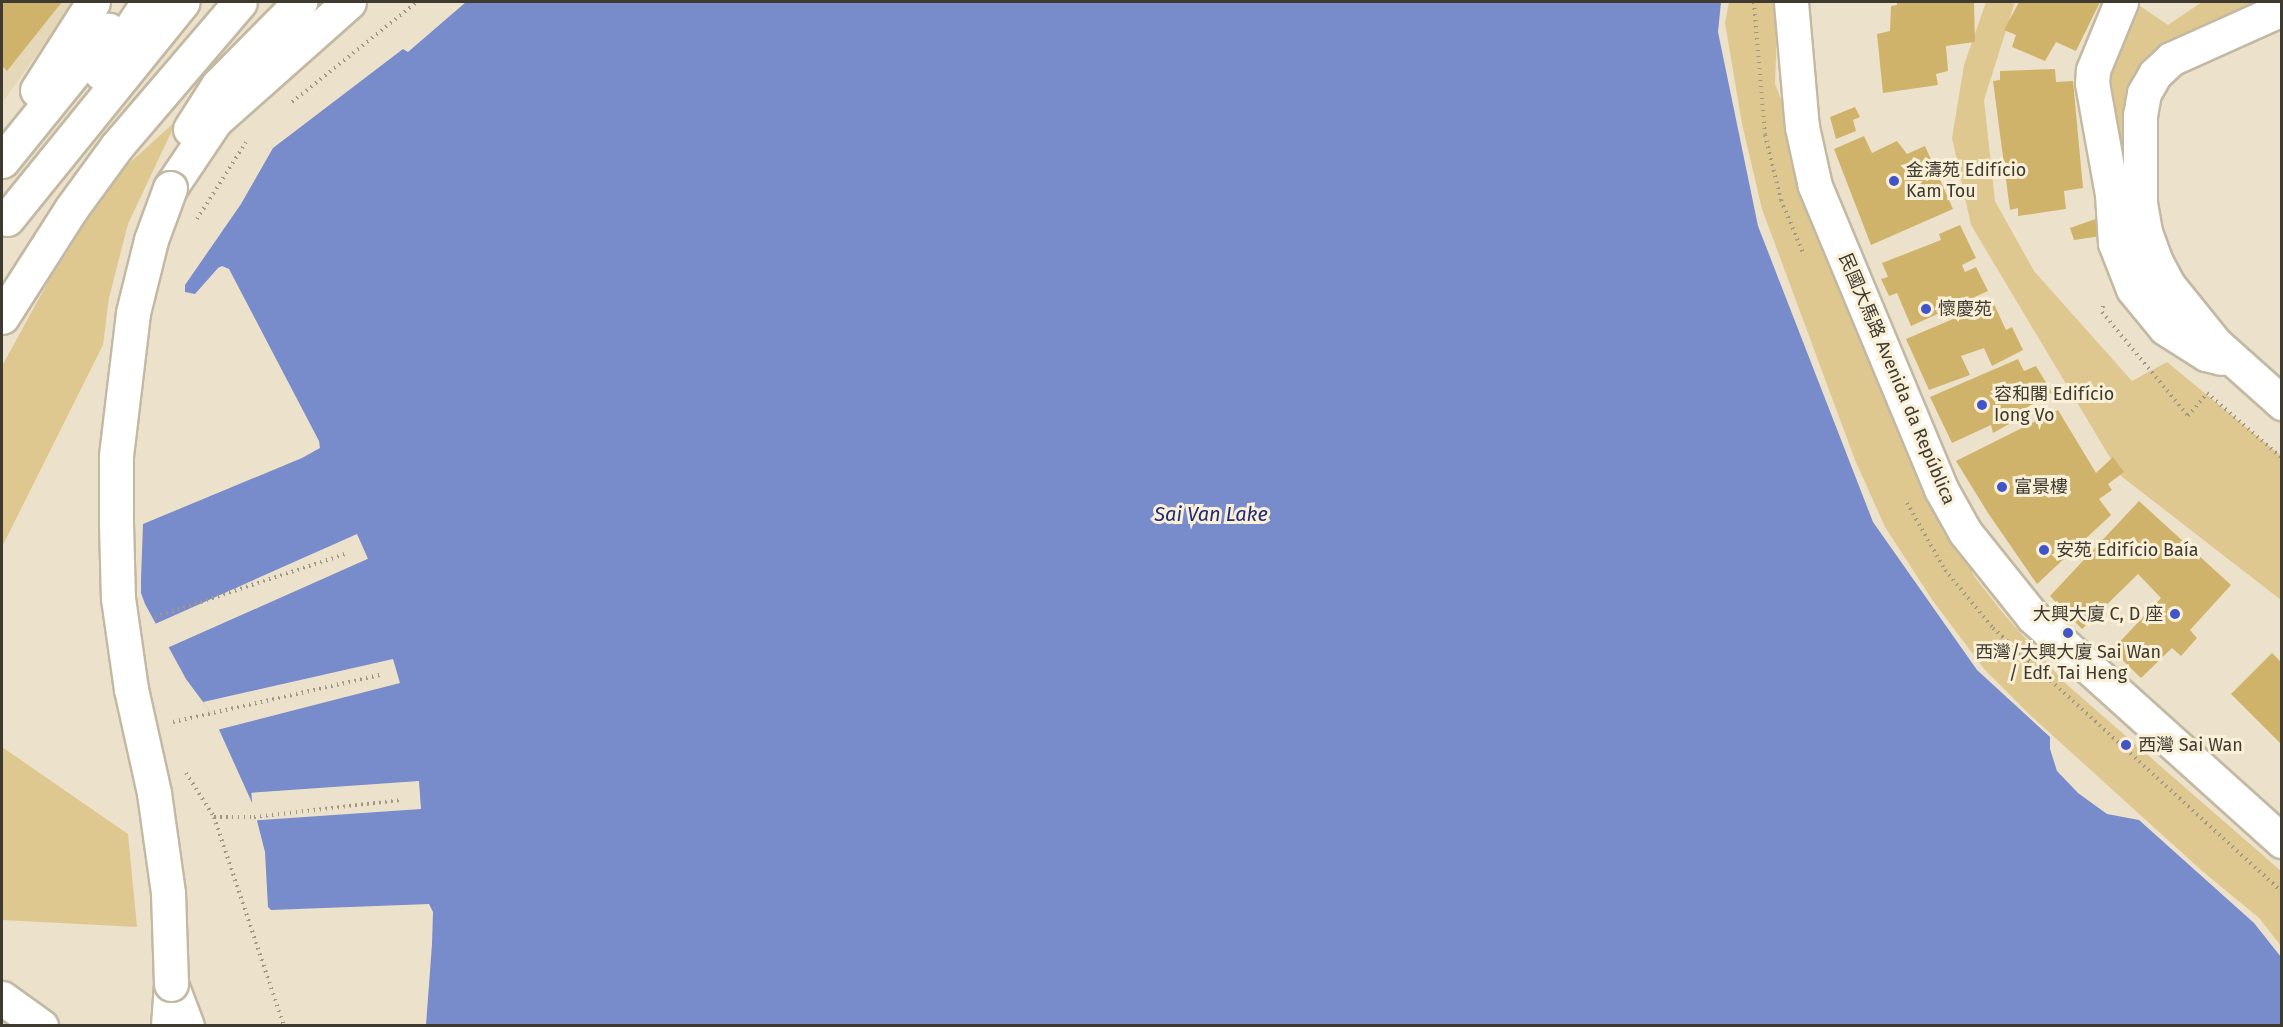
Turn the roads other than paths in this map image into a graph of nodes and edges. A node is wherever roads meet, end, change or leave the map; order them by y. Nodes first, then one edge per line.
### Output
1 (93, 2) edge
2 (132, 2) edge
3 (148, 2) edge
4 (183, 2) edge
5 (240, 2) edge
6 (292, 2) edge
7 (300, 2) edge
8 (348, 2) edge
9 (1791, 2) edge
10 (2121, 2) edge
11 (2282, 9) edge
12 (117, 146) junction
13 (2, 147) edge
14 (2, 161) edge
15 (170, 188) junction
16 (4, 223) edge
17 (2, 317) edge
18 (2235, 361) junction
19 (2282, 403) edge
20 (2282, 842) edge
21 (171, 984) junction
22 (2, 998) edge
23 (41, 1026) edge
24 (168, 1026) edge
25 (187, 1026) edge

1 - 13 main road
2 - 14 main road
3 - 16 main road
4 - 16 main road
5 - 12 main road
6 - 12 main road
7 - 15 main road
8 - 15 main road
9 - 20 main road, 民國大馬路 Avenida da República
10 - 18 main road
11 - 18 main road
12 - 17 main road
15 - 21 main road, bridge
18 - 19 main road
21 - 24 main road
21 - 25 main road
22 - 23 main road, bridge

